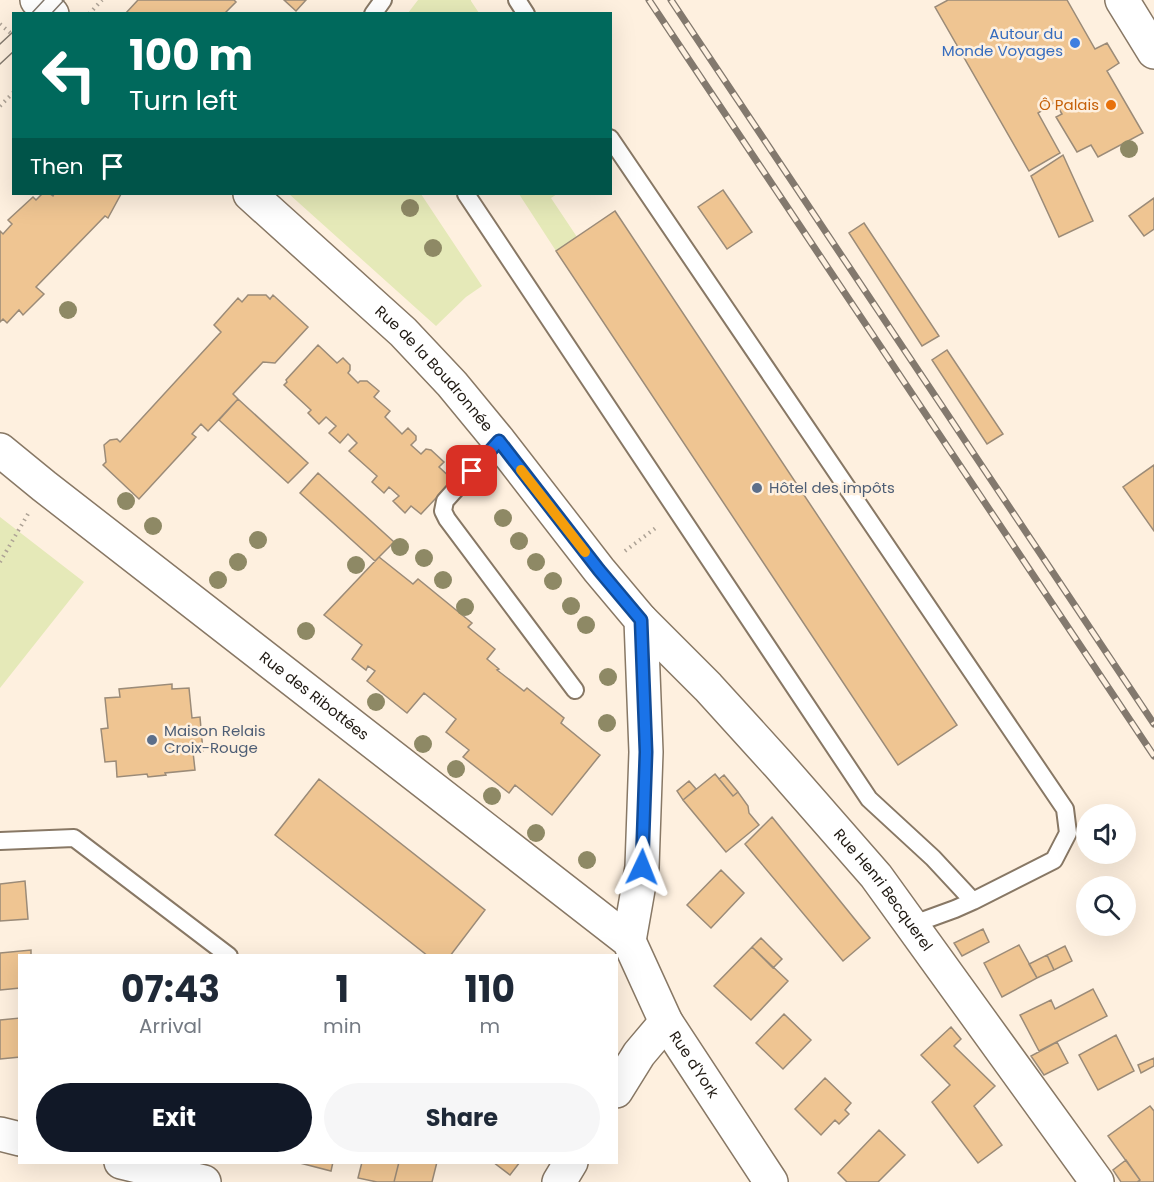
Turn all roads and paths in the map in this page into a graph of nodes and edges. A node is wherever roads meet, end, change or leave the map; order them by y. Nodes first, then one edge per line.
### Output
1 (37, 0) edge
2 (102, 0) edge
3 (1122, 0) edge
4 (50, 12) edge
5 (91, 12) edge
6 (0, 24) edge
7 (12, 34) edge
8 (1154, 52) edge
9 (12, 94) edge
10 (0, 106) edge
11 (612, 141) edge
12 (251, 195) edge
13 (467, 195) edge
14 (499, 441) junction
15 (0, 450) edge
16 (44, 486) junction
17 (677, 513) junction
18 (0, 562) edge
19 (599, 570) junction
20 (641, 620) junction
21 (575, 690) dead end
22 (0, 841) edge
23 (973, 901) junction
24 (911, 925) junction
25 (629, 941) junction
26 (226, 954) edge
27 (666, 1022) junction
28 (618, 1088) edge
29 (0, 1134) edge
30 (18, 1138) edge
31 (129, 1164) edge
32 (571, 1164) edge
33 (204, 1182) edge
34 (559, 1182) edge
35 (771, 1182) edge
36 (1097, 1182) edge

1 - 4 street
2 - 5 path
3 - 8 street
6 - 7 path
9 - 10 path
11 - 23 lane
12 - 14 street, Rue de la Boudronnée
13 - 17 lane
14 - 19 street, Rue de la Boudronnée
14 - 21 lane
15 - 16 street, Rue des Ribottées
16 - 18 path
16 - 25 street, Rue des Ribottées
17 - 19 path
17 - 23 lane
19 - 20 street, Rue de la Boudronnée
20 - 24 street, Rue Henri Becquerel
20 - 25 street
22 - 26 lane
23 - 24 lane
24 - 36 street, Rue Henri Becquerel
25 - 27 street, Rue d'York
27 - 28 street
27 - 35 street, Rue d'York
29 - 30 street
31 - 33 street
32 - 34 street

